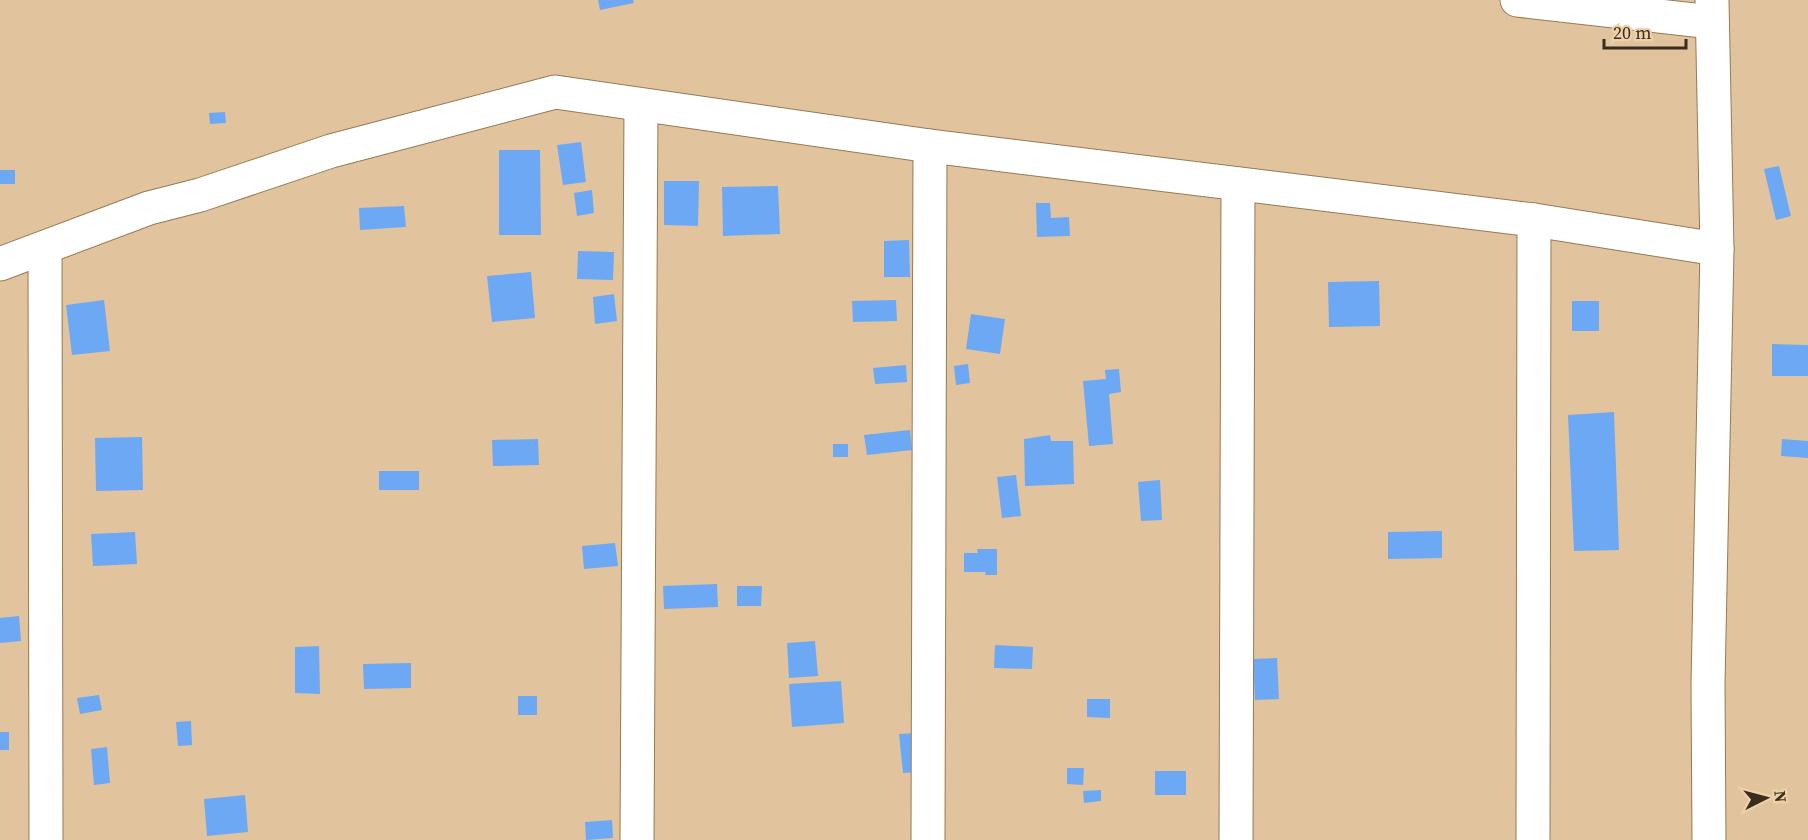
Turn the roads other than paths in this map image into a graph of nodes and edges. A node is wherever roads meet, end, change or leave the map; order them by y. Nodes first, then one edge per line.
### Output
1 (1517, 0) edge
2 (1712, 11) edge
3 (641, 106) junction
4 (930, 146) junction
5 (1238, 184) junction
6 (1534, 220) junction
7 (45, 249) junction
8 (1717, 249) junction
9 (0, 264) edge
10 (46, 840) edge
11 (637, 840) edge
12 (928, 840) edge
13 (1236, 840) edge
14 (1533, 840) edge
15 (1709, 840) edge

1 - 2 street
2 - 8 street
3 - 4 street
3 - 7 street
3 - 11 street
4 - 5 street
4 - 12 street
5 - 6 street
5 - 13 street
6 - 8 street
6 - 14 street
7 - 9 street
7 - 10 street
8 - 15 street

